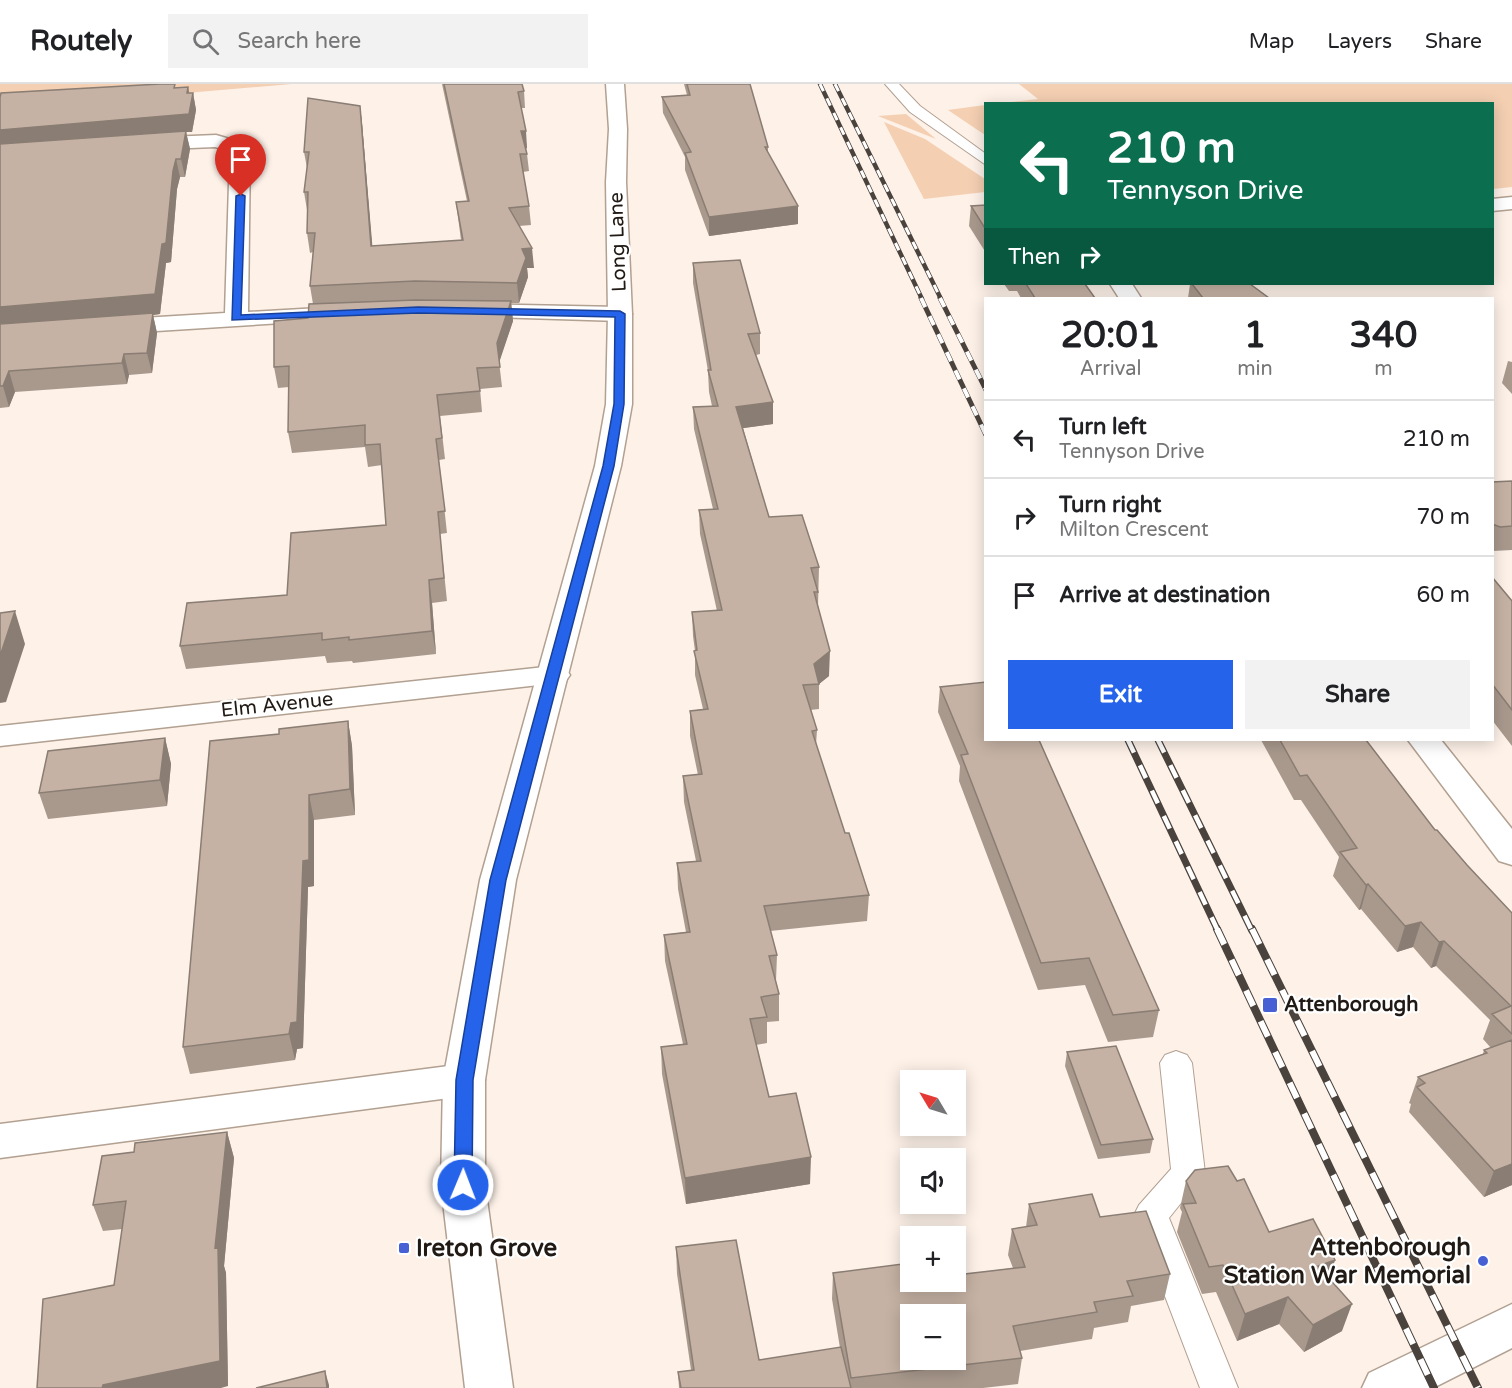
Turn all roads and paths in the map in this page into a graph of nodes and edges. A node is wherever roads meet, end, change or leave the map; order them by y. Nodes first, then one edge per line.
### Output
1 (615, 84) edge
2 (892, 84) edge
3 (125, 145) edge
4 (984, 160) edge
5 (1512, 203) edge
6 (1494, 205) edge
7 (440, 310) edge
8 (372, 312) edge
9 (620, 314) junction
10 (236, 318) junction
11 (82, 329) edge
12 (554, 675) junction
13 (0, 736) edge
14 (1425, 741) edge
15 (1512, 853) edge
16 (1176, 1063) dead end
17 (464, 1080) junction
18 (0, 1141) edge
19 (1512, 1325) edge
20 (489, 1388) edge
21 (1219, 1388) edge
22 (1386, 1388) edge

1 - 9 street, Long Lane
2 - 4 lane
3 - 10 street
5 - 6 street
7 - 9 street
8 - 10 street
9 - 12 street, Long Lane
10 - 11 street
12 - 13 street, Elm Avenue
12 - 17 street, Long Lane
14 - 15 street
16 - 21 lane
17 - 18 street
17 - 20 street, Long Lane
19 - 22 street

